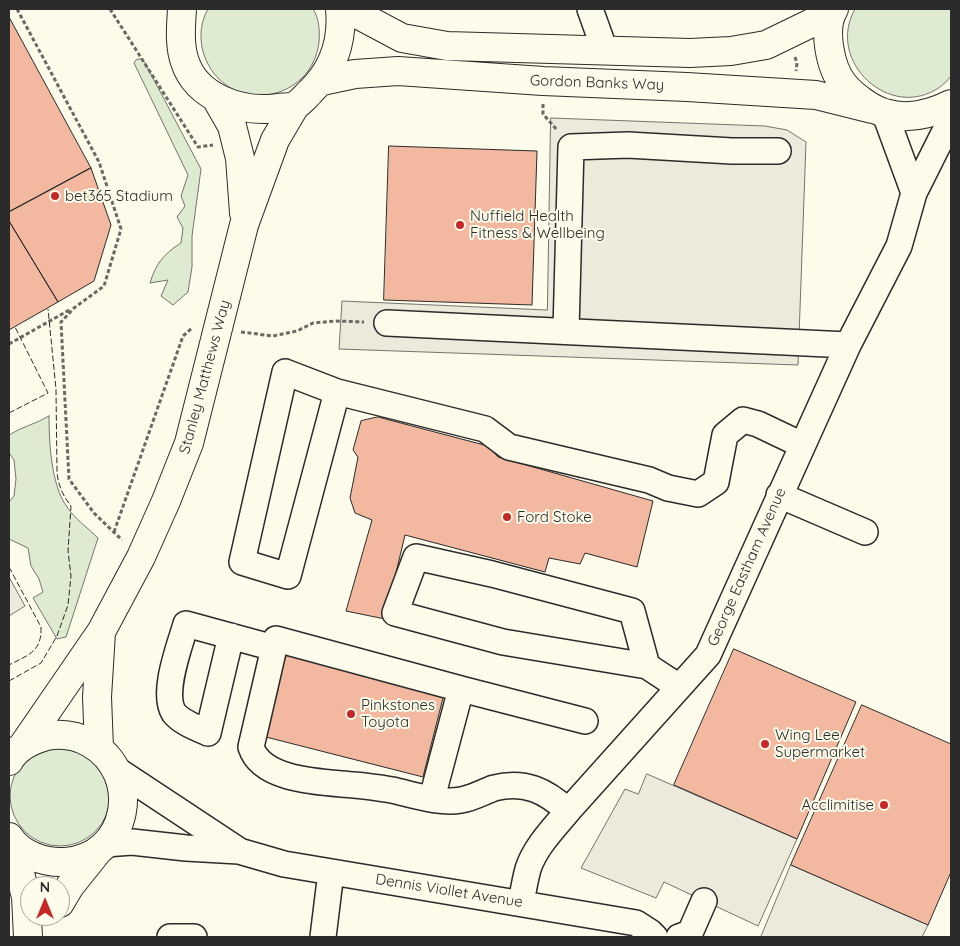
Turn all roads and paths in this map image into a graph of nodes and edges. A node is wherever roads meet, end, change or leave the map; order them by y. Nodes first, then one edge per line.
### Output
1 (17, 9) edge
2 (182, 9) edge
3 (340, 9) edge
4 (349, 9) edge
5 (590, 9) edge
6 (833, 11) edge
7 (788, 33) junction
8 (605, 51) junction
9 (322, 80) junction
10 (543, 81) junction
11 (795, 93) junction
12 (216, 98) junction
13 (951, 104) edge
14 (295, 106) junction
15 (879, 111) junction
16 (951, 119) edge
17 (571, 147) junction
18 (778, 150) dead end
19 (914, 192) junction
20 (244, 225) junction
21 (74, 308) junction
22 (387, 323) joint
23 (218, 328) junction
24 (566, 330) junction
25 (9, 344) edge
26 (848, 345) junction
27 (337, 392) junction
28 (802, 445) junction
29 (779, 495) junction
30 (114, 532) junction
31 (865, 532) dead end
32 (140, 557) junction
33 (101, 632) junction
34 (231, 636) dead end
35 (274, 648) junction
36 (648, 666) junction
37 (679, 687) junction
38 (461, 689) junction
39 (585, 721) dead end
40 (99, 748) junction
41 (13, 755) edge
42 (117, 770) junction
43 (432, 798) junction
44 (568, 811) junction
45 (10, 839) edge
46 (102, 847) junction
47 (239, 851) junction
48 (331, 872) junction
49 (70, 886) edge
50 (704, 901) dead end
51 (521, 903) junction
52 (42, 926) edge
53 (689, 936) edge
54 (28, 937) edge
55 (33, 937) edge
56 (170, 937) edge
57 (194, 937) edge
58 (324, 937) edge
59 (655, 937) edge

1 - 21 path
2 - 12 main road
3 - 9 main road, Stanley Matthews Way
4 - 8 main road
5 - 8 street
6 - 7 main road
6 - 15 main road
7 - 8 main road
7 - 11 path
9 - 10 main road, Gordon Banks Way
9 - 14 main road, Stanley Matthews Way
10 - 11 main road, Gordon Banks Way
10 - 17 path
11 - 15 main road, Gordon Banks Way
12 - 14 main road
12 - 20 main road, Stanley Matthews Way
13 - 15 main road, Gordon Banks Way
14 - 20 main road, Stanley Matthews Way
15 - 19 street
16 - 19 street, George Eastham Avenue
17 - 18 street
17 - 24 street
19 - 26 street, George Eastham Avenue
20 - 23 main road, Stanley Matthews Way
21 - 25 path
21 - 30 path
22 - 23 path
22 - 24 street
23 - 30 path
23 - 32 main road, Stanley Matthews Way
24 - 26 street
26 - 28 street, George Eastham Avenue
27 - 27 street
27 - 28 street
28 - 29 street, George Eastham Avenue
29 - 31 street
29 - 37 street, George Eastham Avenue
30 - 32 path
32 - 33 main road, Stanley Matthews Way
33 - 40 main road, Stanley Matthews Way
33 - 41 main road, Stanley Matthews Way
34 - 35 street
35 - 38 street
35 - 43 street
36 - 36 street
36 - 37 street
37 - 44 street, George Eastham Avenue
38 - 39 street
38 - 43 street
40 - 41 main road
40 - 42 main road
42 - 46 main road
42 - 47 street, Dennis Viollet Avenue
43 - 44 street
44 - 51 street, George Eastham Avenue
45 - 46 main road
45 - 54 main road
46 - 47 street, Dennis Viollet Avenue
46 - 49 main road
47 - 48 street, Dennis Viollet Avenue
48 - 51 street, Dennis Viollet Avenue
48 - 58 street
50 - 53 street
51 - 59 street, Dennis Viollet Avenue
52 - 55 main road
56 - 57 street

